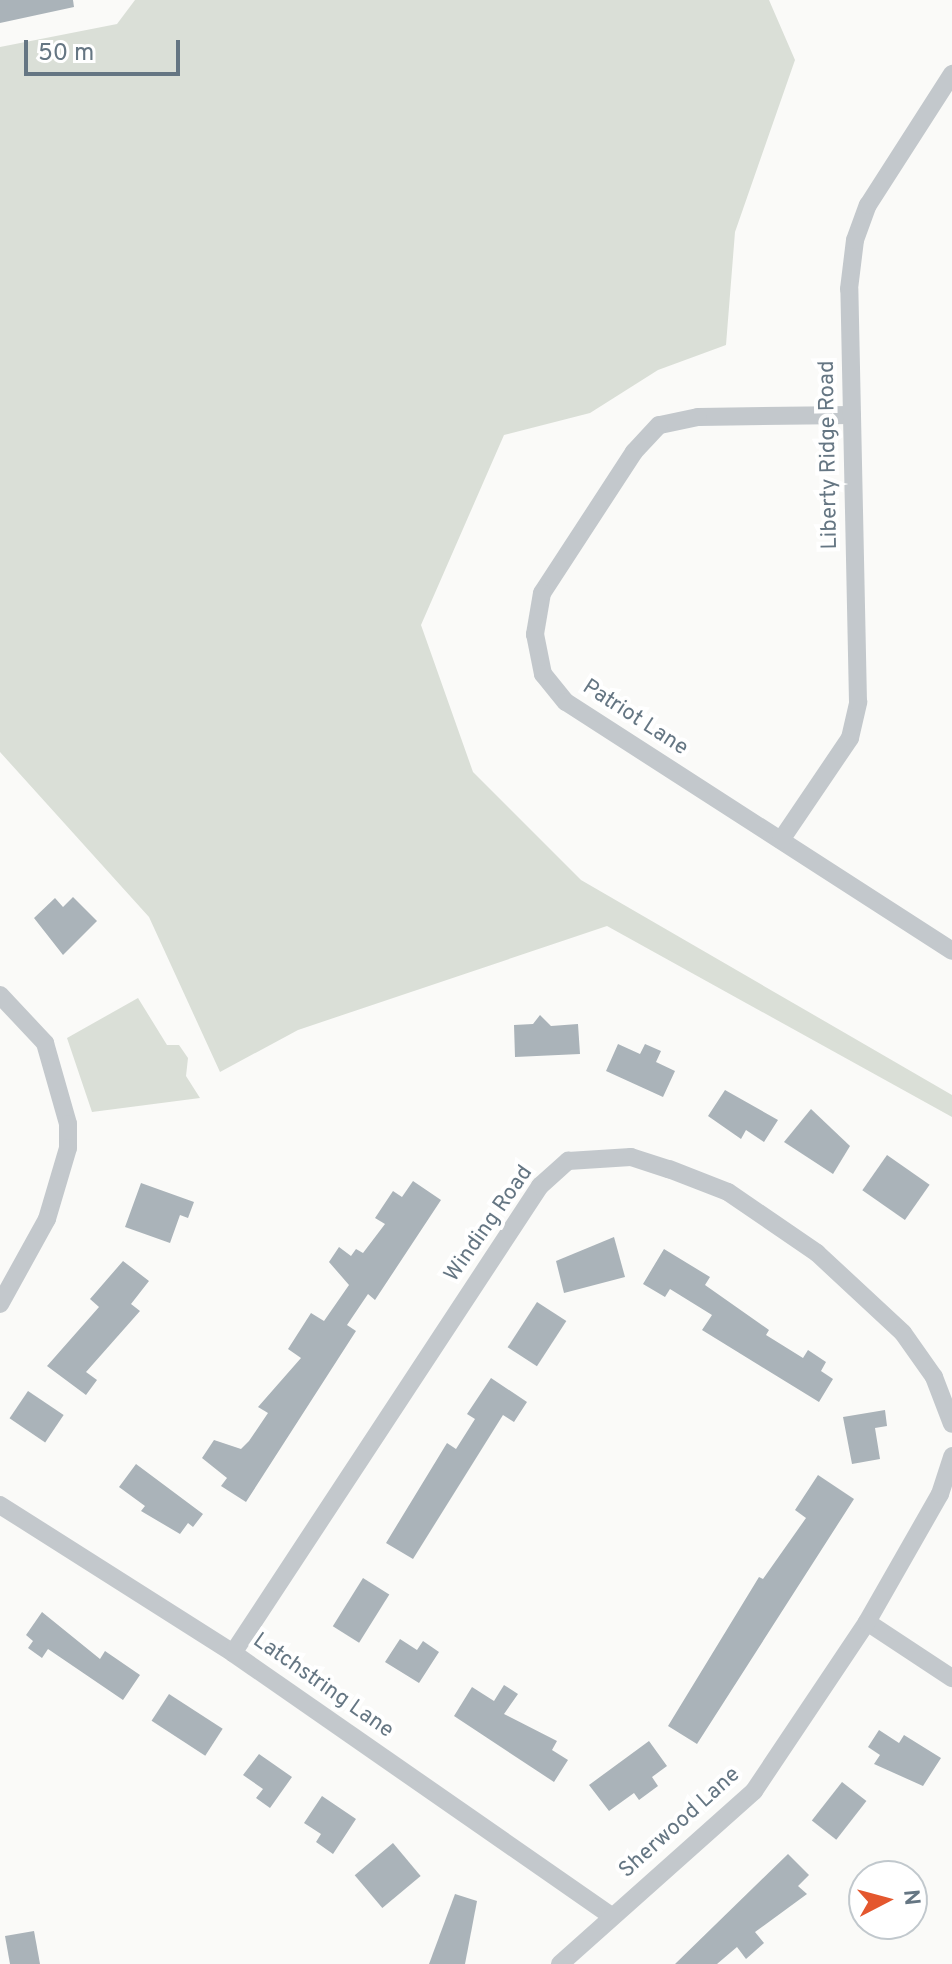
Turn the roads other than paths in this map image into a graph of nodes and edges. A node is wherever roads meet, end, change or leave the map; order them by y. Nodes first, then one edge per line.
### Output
1 (952, 74) edge
2 (852, 415) junction
3 (781, 840) junction
4 (952, 951) edge
5 (0, 995) edge
6 (0, 1304) edge
7 (952, 1424) edge
8 (952, 1456) edge
9 (0, 1505) edge
10 (867, 1622) junction
11 (233, 1653) junction
12 (952, 1678) edge
13 (612, 1916) junction
14 (560, 1964) edge

1 - 2 street, Liberty Ridge Road
2 - 3 street, Liberty Ridge Road
2 - 3 street, Patriot Lane
3 - 4 street, Patriot Lane
5 - 6 street
7 - 11 street, Winding Road
8 - 10 street
9 - 11 street, Latchstring Lane
10 - 12 street
10 - 13 street, Sherwood Lane
11 - 13 street, Latchstring Lane
13 - 14 street, Sherwood Lane

